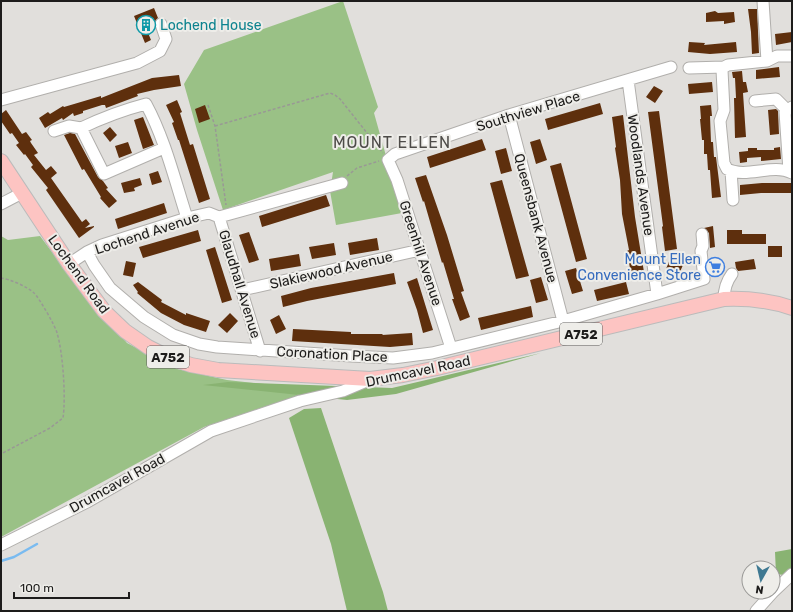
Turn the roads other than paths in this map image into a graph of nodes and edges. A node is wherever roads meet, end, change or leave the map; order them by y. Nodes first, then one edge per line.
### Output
1 (763, 1) edge
2 (161, 24) dead end
3 (792, 56) edge
4 (767, 61) junction
5 (671, 67) dead end
6 (724, 67) junction
7 (689, 68) dead end
8 (628, 80) junction
9 (1, 100) edge
10 (755, 101) dead end
11 (789, 109) edge
12 (509, 115) junction
13 (81, 128) junction
14 (54, 131) dead end
15 (164, 148) junction
16 (388, 160) joint
17 (1, 161) edge
18 (731, 172) junction
19 (791, 172) edge
20 (342, 183) road end
21 (22, 193) junction
22 (733, 200) dead end
23 (1, 204) edge
24 (222, 216) junction
25 (187, 218) junction
26 (702, 234) dead end
27 (420, 250) junction
28 (87, 252) junction
29 (69, 264) junction
30 (732, 274) dead end
31 (242, 290) junction
32 (657, 294) junction
33 (724, 299) junction
34 (792, 308) edge
35 (563, 321) junction
36 (468, 344) junction
37 (451, 348) junction
38 (260, 351) junction
39 (432, 353) junction
40 (472, 359) junction
41 (437, 368) junction
42 (370, 379) junction
43 (1, 544) edge
44 (792, 574) edge
45 (781, 584) edge
46 (766, 600) edge
47 (756, 611) edge

1 - 4 street
2 - 9 street
3 - 4 street
4 - 6 street
5 - 8 street, Southview Place
6 - 7 street
6 - 18 street
8 - 12 street, Southview Place
8 - 32 street, Woodlands Avenue
10 - 11 street
11 - 19 street
12 - 16 street, Southview Place
12 - 35 street, Queensbank Avenue
13 - 14 street
13 - 15 street
13 - 15 street
15 - 25 street
16 - 27 street, Greenhill Avenue
17 - 21 main road, Lochend Road / A752
18 - 19 street
18 - 22 street
20 - 24 street, Lochend Avenue
21 - 23 street
21 - 29 main road, Lochend Road / A752
24 - 25 street, Lochend Avenue
24 - 31 street, Glaudhall Avenue
25 - 28 street, Lochend Avenue
26 - 32 street, Coronation Place
27 - 31 street, Slakiewood Avenue
27 - 37 street, Greenhill Avenue
28 - 29 street, Lochend Avenue
28 - 38 street, Coronation Place
29 - 42 main road, Lochend Road / A752
30 - 33 street
31 - 38 street, Glaudhall Avenue
32 - 35 street, Coronation Place
33 - 34 main road, Drumcavel Road / A752
33 - 40 main road, Drumcavel Road / A752
35 - 36 street, Coronation Place
36 - 37 street, Coronation Place
36 - 40 street
37 - 39 street, Coronation Place
38 - 39 street, Coronation Place
39 - 41 street
40 - 41 main road, Drumcavel Road / A752
41 - 42 main road, Drumcavel Road / A752
42 - 43 street, Drumcavel Road
44 - 45 street
46 - 47 street

